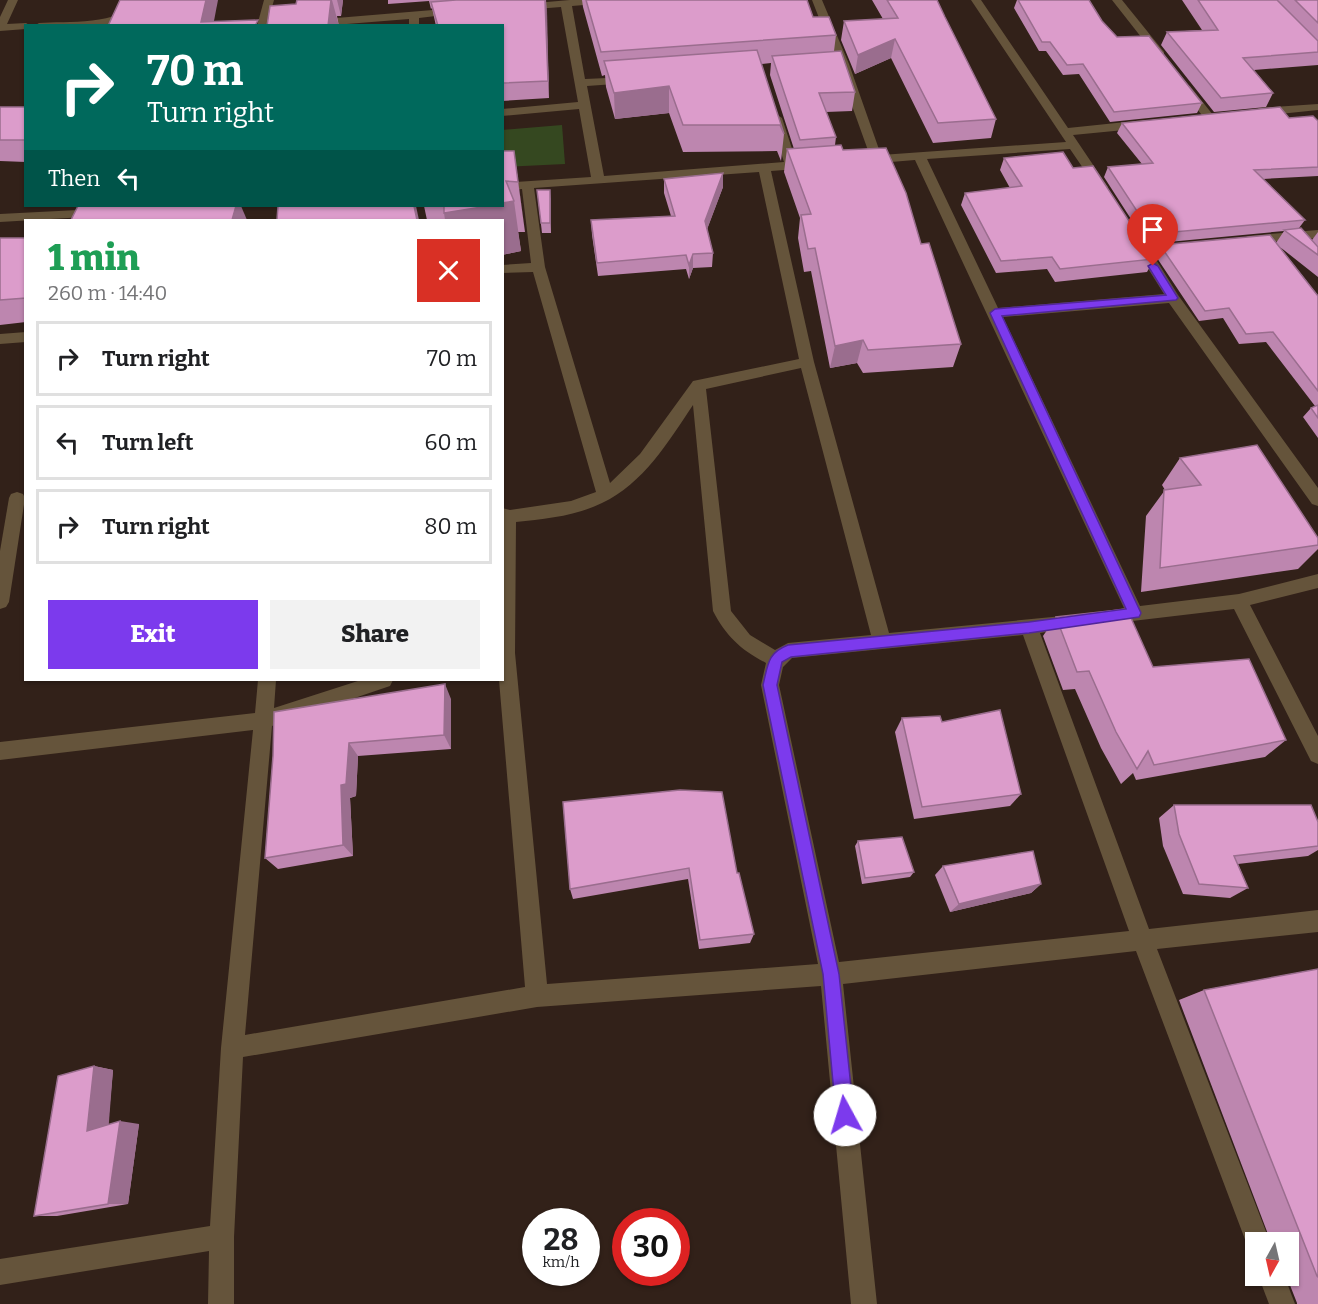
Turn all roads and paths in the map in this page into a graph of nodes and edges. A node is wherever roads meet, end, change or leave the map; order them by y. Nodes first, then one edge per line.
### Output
1 (13, 0) edge
2 (142, 0) edge
3 (269, 0) edge
4 (608, 0) edge
5 (817, 0) edge
6 (976, 0) edge
7 (1117, 0) edge
8 (566, 4) junction
9 (507, 8) edge
10 (472, 10) edge
11 (414, 20) edge
12 (110, 23) edge
13 (86, 24) edge
14 (263, 24) edge
15 (291, 24) edge
16 (24, 26) edge
17 (0, 28) edge
18 (1167, 63) edge
19 (640, 79) edge
20 (1181, 81) edge
21 (581, 83) junction
22 (770, 102) edge
23 (586, 105) junction
24 (1318, 106) edge
25 (504, 113) edge
26 (1242, 114) edge
27 (1209, 117) edge
28 (1154, 123) edge
29 (1066, 132) junction
30 (1075, 145) junction
31 (920, 157) junction
32 (877, 160) junction
33 (856, 161) edge
34 (823, 163) edge
35 (791, 165) junction
36 (764, 167) junction
37 (598, 179) junction
38 (527, 184) junction
39 (504, 187) edge
40 (1112, 202) edge
41 (24, 211) edge
42 (105, 213) edge
43 (0, 218) edge
44 (1131, 231) edge
45 (1318, 234) edge
46 (1296, 236) junction
47 (1238, 242) edge
48 (1311, 252) edge
49 (538, 267) junction
50 (504, 269) edge
51 (1173, 298) junction
52 (995, 313) junction
53 (24, 337) edge
54 (0, 339) edge
55 (807, 362) junction
56 (698, 385) junction
57 (605, 494) junction
58 (14, 497) edge
59 (1318, 500) edge
60 (505, 515) edge
61 (1318, 581) edge
62 (1239, 601) junction
63 (0, 602) edge
64 (1135, 613) junction
65 (1029, 627) junction
66 (882, 642) junction
67 (504, 654) edge
68 (776, 659) junction
69 (267, 681) edge
70 (381, 681) edge
71 (264, 720) junction
72 (0, 751) edge
73 (1318, 755) edge
74 (1318, 921) edge
75 (1143, 940) junction
76 (831, 974) junction
77 (537, 996) junction
78 (232, 1048) junction
79 (1254, 1232) edge
80 (222, 1237) junction
81 (0, 1272) edge
82 (1275, 1286) edge
83 (222, 1304) edge
84 (864, 1304) edge
85 (1282, 1304) edge

1 - 17 street
2 - 12 street
3 - 14 street
4 - 8 street
5 - 32 street
6 - 29 street
7 - 18 street
8 - 9 street
8 - 21 street
10 - 11 street
11 - 15 street
12 - 13 street
16 - 17 street
19 - 21 street
20 - 27 street
21 - 23 street
22 - 35 street
23 - 25 street
23 - 37 street
24 - 26 street
28 - 29 street
29 - 30 street
30 - 31 street
30 - 40 street
31 - 32 street
31 - 52 street
32 - 33 street
34 - 35 street
35 - 36 street
36 - 37 street
36 - 55 street
37 - 38 street
38 - 39 street
38 - 49 street
41 - 42 street
41 - 43 street
44 - 51 street
45 - 46 street
46 - 47 street
46 - 48 street
49 - 50 street
49 - 57 street
51 - 52 street
51 - 59 street
52 - 64 street
53 - 54 street
55 - 56 street
55 - 66 street
56 - 57 street
56 - 68 street
57 - 60 street
58 - 63 street
60 - 67 street
61 - 62 street
62 - 64 street
62 - 73 street
64 - 65 street
65 - 66 street
65 - 75 street
66 - 68 street
67 - 77 street
68 - 76 street
69 - 71 street
70 - 71 street
71 - 72 street
71 - 78 street
74 - 75 street
75 - 76 street
75 - 79 street
76 - 77 street
76 - 84 street
77 - 78 street
78 - 80 street
80 - 81 street
80 - 83 street
82 - 85 street

